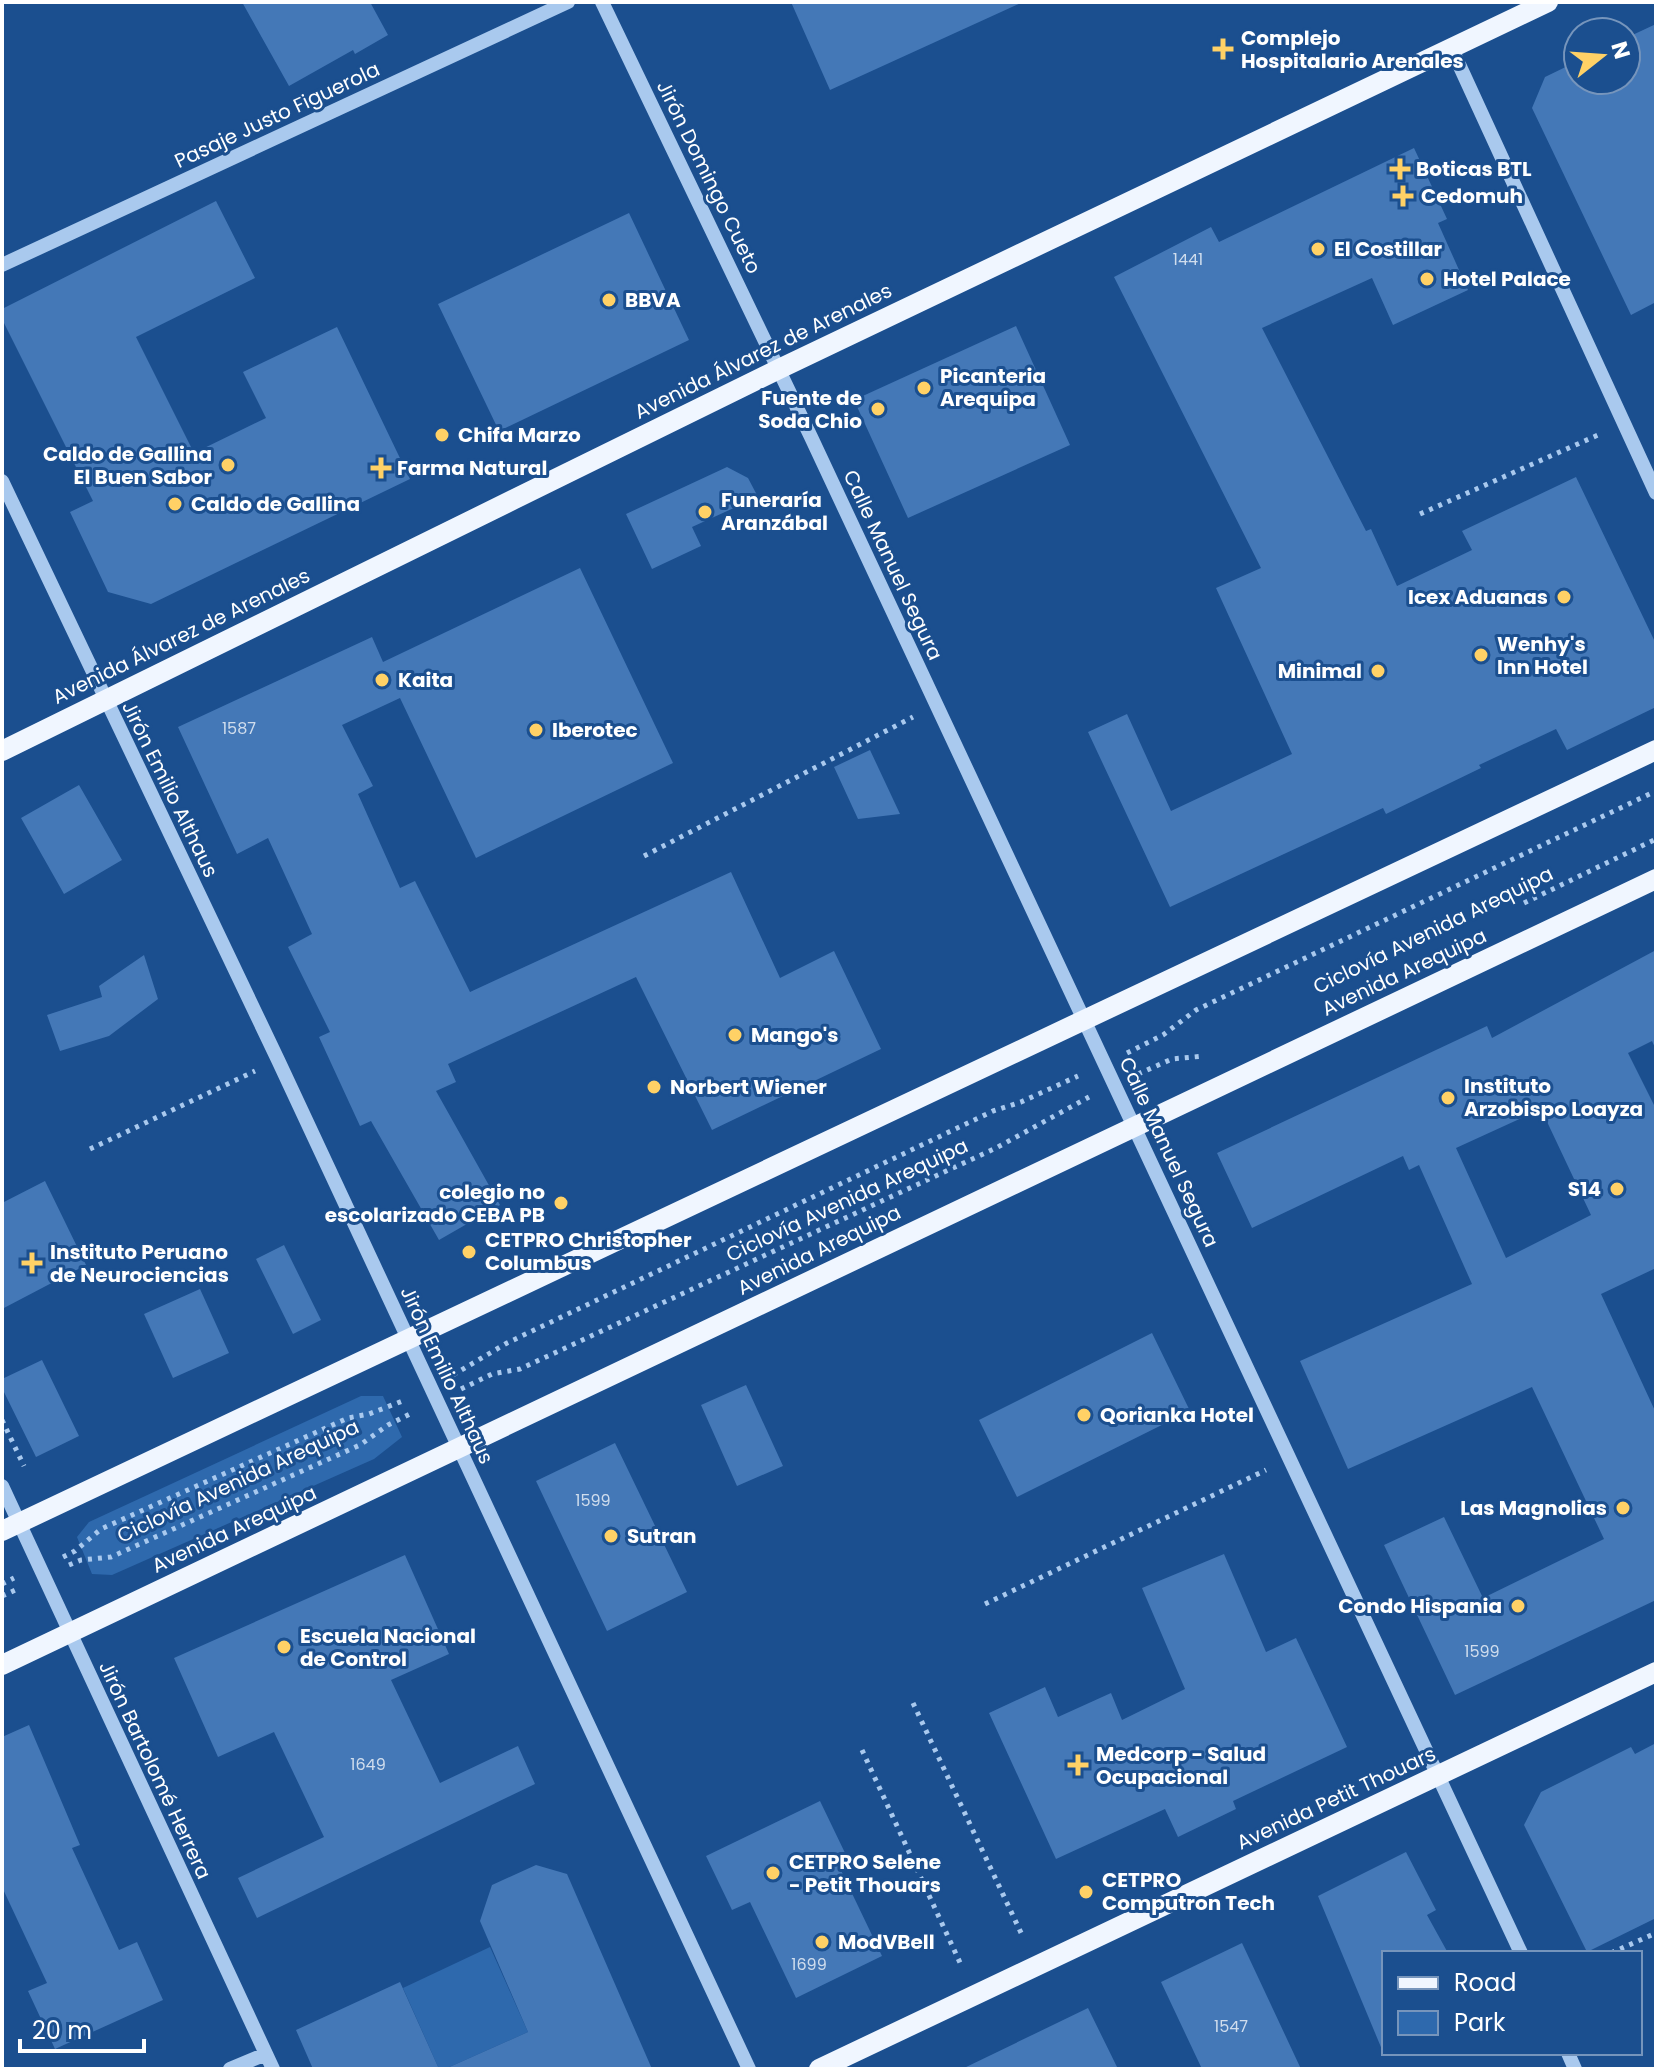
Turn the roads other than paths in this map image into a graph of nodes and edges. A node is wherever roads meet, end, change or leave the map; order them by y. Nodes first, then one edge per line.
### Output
1 (568, 2) edge
2 (602, 2) edge
3 (1548, 2) edge
4 (1451, 47) junction
5 (2, 265) edge
6 (779, 369) junction
7 (2, 481) edge
8 (1656, 493) edge
9 (105, 700) junction
10 (1656, 750) edge
11 (2, 751) edge
12 (1656, 879) edge
13 (1085, 1020) junction
14 (1134, 1127) junction
15 (408, 1340) junction
16 (459, 1448) junction
17 (2, 1486) edge
18 (11, 1527) edge
19 (69, 1633) junction
20 (2, 1665) edge
21 (1656, 1672) edge
22 (1439, 1776) junction
23 (1520, 1951) edge
24 (266, 2054) junction
25 (230, 2069) edge
26 (273, 2069) edge
27 (749, 2069) edge
28 (819, 2069) edge

1 - 5 street, Pasaje Justo Figuerola
2 - 6 street, Jirón Domingo Cueto
3 - 4 main road, Avenida Álvarez de Arenales
4 - 6 main road, Avenida Álvarez de Arenales
4 - 8 street
6 - 9 main road, Avenida Álvarez de Arenales
6 - 13 street, Calle Manuel Segura
7 - 9 street, Jirón Emilio Althaus
9 - 11 main road, Avenida Álvarez de Arenales
9 - 15 street, Jirón Emilio Althaus
10 - 13 main road
12 - 14 main road, Avenida Arequipa
13 - 14 street, Calle Manuel Segura
13 - 15 main road
14 - 16 main road, Avenida Arequipa
14 - 22 street, Calle Manuel Segura
15 - 16 street, Jirón Emilio Althaus
15 - 18 main road
16 - 19 main road, Avenida Arequipa
16 - 27 street, Jirón Emilio Althaus
17 - 18 street, Jirón Bartolomé Herrera
18 - 19 street, Jirón Bartolomé Herrera
19 - 20 main road, Avenida Arequipa
19 - 24 street, Jirón Bartolomé Herrera
21 - 22 main road, Avenida Petit Thouars
22 - 23 street, Calle Manuel Segura
22 - 28 main road, Avenida Petit Thouars
24 - 25 street
24 - 26 street, Jirón Bartolomé Herrera

